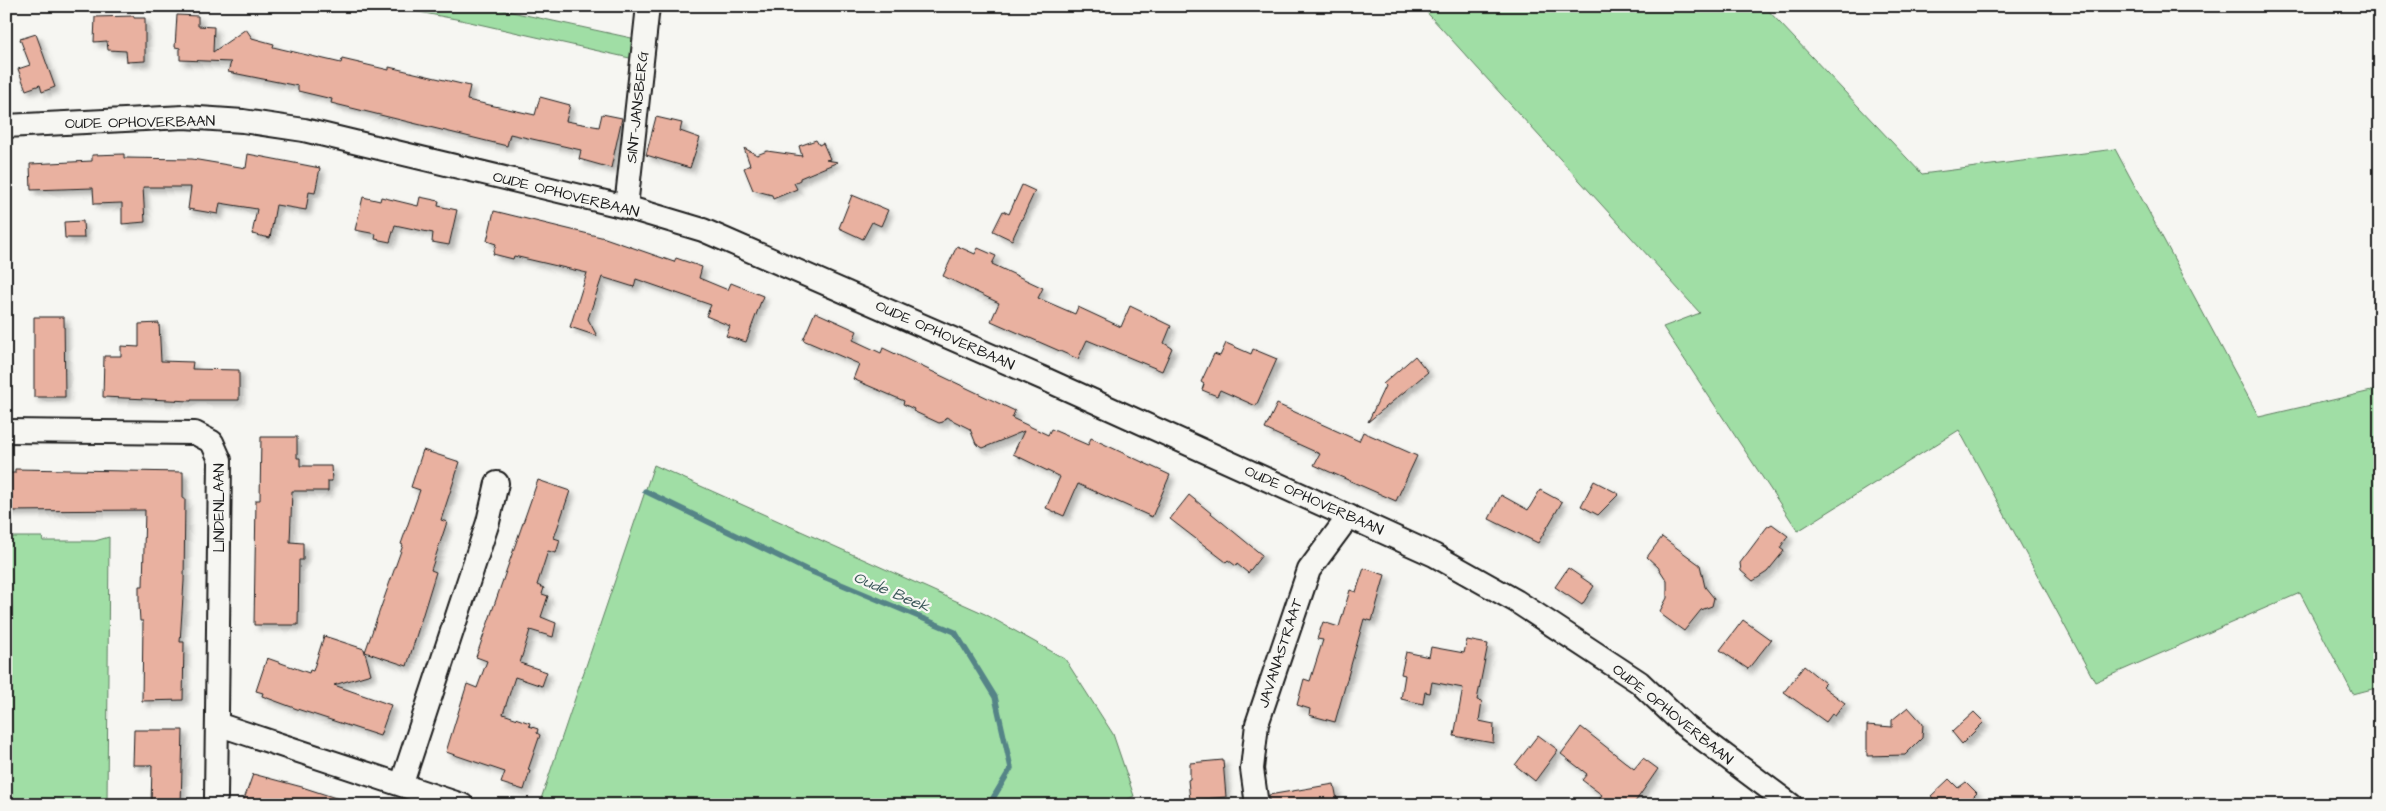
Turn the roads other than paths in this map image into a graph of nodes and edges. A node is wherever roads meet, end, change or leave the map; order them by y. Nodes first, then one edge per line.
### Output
1 (648, 6) edge
2 (6, 126) edge
3 (626, 207) junction
4 (6, 431) edge
5 (497, 483) dead end
6 (1349, 516) junction
7 (217, 724) junction
8 (402, 783) junction
9 (216, 797) dead end
10 (462, 805) edge
11 (1257, 805) edge
12 (1791, 805) edge

1 - 3 street, SINT-JANSBERG
2 - 3 street, OUDE OPHOVERBAAN
3 - 6 street, OUDE OPHOVERBAAN
4 - 7 street, LINDENLAAN
5 - 8 street
6 - 11 street, JAVANASTRAAT
6 - 12 street, OUDE OPHOVERBAAN
7 - 8 street
7 - 9 street, LINDENLAAN
8 - 10 street

